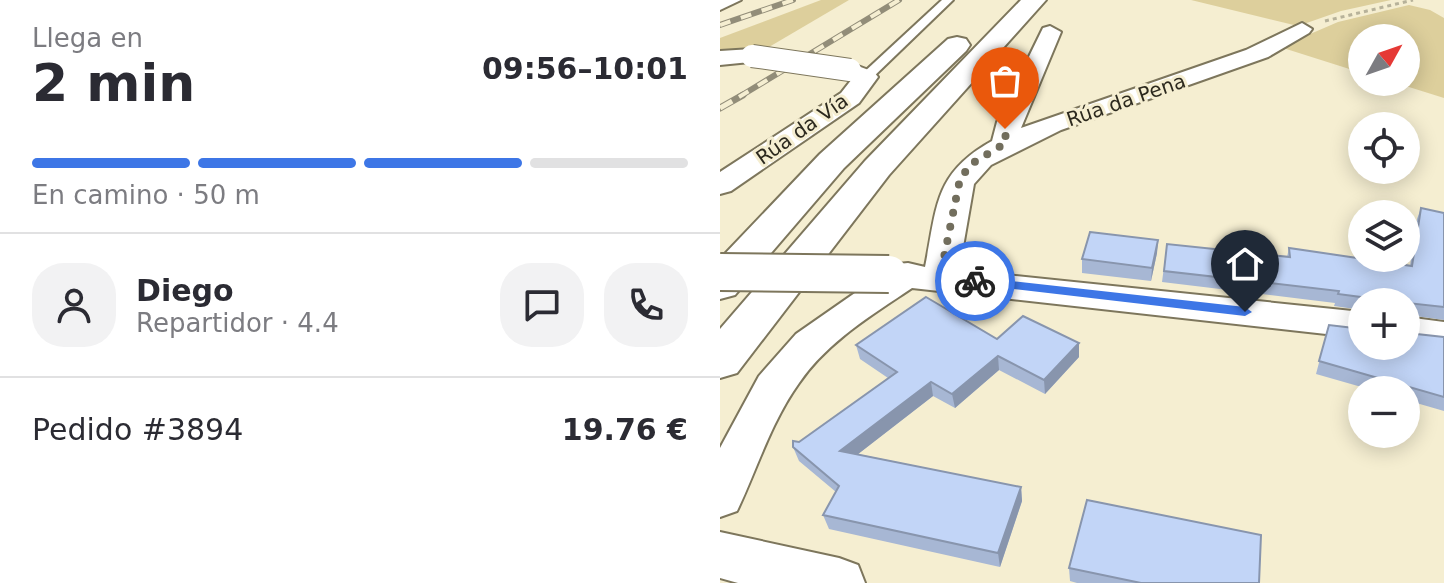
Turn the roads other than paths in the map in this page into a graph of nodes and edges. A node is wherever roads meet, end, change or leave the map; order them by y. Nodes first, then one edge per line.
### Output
1 (731, 0) edge
2 (948, 0) edge
3 (1000, 0) edge
4 (1034, 0) edge
5 (720, 4) edge
6 (1302, 29) road end
7 (1050, 32) dead end
8 (720, 58) edge
9 (858, 73) junction
10 (1006, 143) junction
11 (720, 185) edge
12 (720, 272) edge
13 (913, 275) junction
14 (720, 285) edge
15 (1348, 323) edge
16 (1420, 332) edge
17 (1444, 335) edge
18 (720, 361) edge
19 (720, 497) edge
20 (720, 555) edge
21 (839, 583) edge

1 - 5 street
2 - 9 lane
3 - 14 highway
4 - 18 highway
6 - 10 street, Rúa da Pena
7 - 10 street
8 - 9 street, bridge
9 - 11 street, Rúa da Vía
10 - 13 street, Rúa da Pena
12 - 13 street, bridge
13 - 15 street
13 - 19 street
16 - 17 street
20 - 21 street

